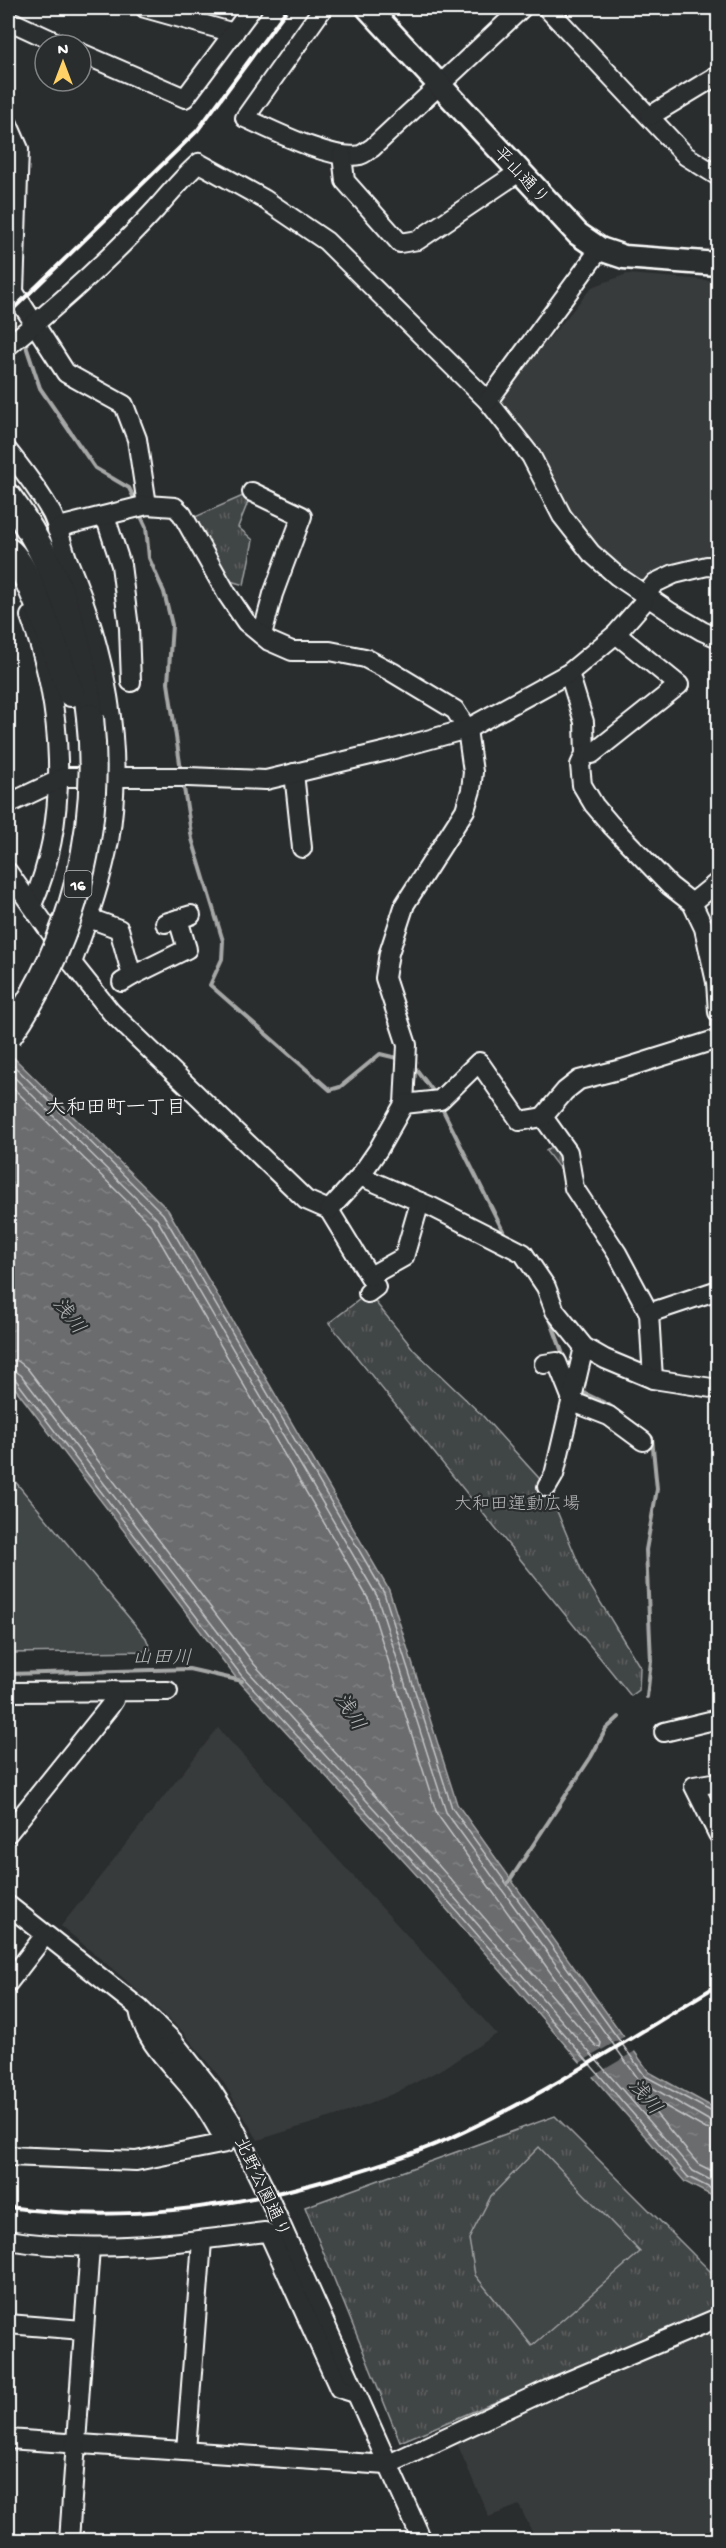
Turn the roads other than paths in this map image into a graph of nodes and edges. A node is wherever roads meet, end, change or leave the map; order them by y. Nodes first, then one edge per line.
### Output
1 (145, 8) edge
2 (252, 8) edge
3 (322, 8) edge
4 (368, 8) edge
5 (522, 8) edge
6 (547, 8) edge
7 (8, 20) edge
8 (36, 33) edge
9 (234, 33) junction
10 (93, 58) edge
11 (718, 75) edge
12 (438, 85) junction
13 (650, 116) junction
14 (8, 124) edge
15 (342, 155) junction
16 (519, 172) junction
17 (718, 176) edge
18 (600, 249) junction
19 (718, 264) edge
20 (36, 324) junction
21 (8, 346) edge
22 (488, 401) junction
23 (8, 451) edge
24 (252, 492) dead end
25 (8, 497) edge
26 (147, 505) junction
27 (105, 516) junction
28 (8, 526) edge
29 (45, 534) junction
30 (8, 551) edge
31 (8, 565) edge
32 (718, 567) edge
33 (645, 595) junction
34 (262, 634) junction
35 (616, 634) junction
36 (718, 638) edge
37 (569, 674) junction
38 (131, 682) dead end
39 (71, 693) junction
40 (82, 718) junction
41 (467, 729) junction
42 (585, 754) junction
43 (294, 773) junction
44 (114, 777) junction
45 (58, 780) junction
46 (8, 804) edge
47 (302, 848) dead end
48 (8, 872) edge
49 (718, 882) edge
50 (692, 903) junction
51 (32, 905) junction
52 (89, 918) junction
53 (178, 919) dead end
54 (72, 963) junction
55 (717, 982) edge
56 (8, 1006) edge
57 (718, 1012) edge
58 (8, 1036) edge
59 (718, 1039) edge
60 (404, 1104) junction
61 (543, 1117) junction
62 (360, 1176) junction
63 (420, 1202) junction
64 (329, 1210) junction
65 (718, 1290) edge
66 (649, 1313) junction
67 (584, 1347) junction
68 (544, 1364) dead end
69 (653, 1379) junction
70 (718, 1389) edge
71 (573, 1402) junction
72 (643, 1441) dead end
73 (547, 1487) dead end
74 (113, 1691) junction
75 (168, 1691) dead end
76 (8, 1692) edge
77 (718, 1719) edge
78 (664, 1732) dead end
79 (718, 1782) edge
80 (8, 1833) edge
81 (718, 1834) edge
82 (8, 1905) edge
83 (45, 1935) junction
84 (8, 1983) edge
85 (139, 2008) junction
86 (8, 2156) edge
87 (8, 2240) edge
88 (202, 2241) junction
89 (90, 2247) junction
90 (718, 2318) edge
91 (8, 2324) edge
92 (83, 2330) junction
93 (355, 2393) junction
94 (8, 2439) edge
95 (76, 2443) junction
96 (186, 2451) junction
97 (387, 2465) junction
98 (69, 2541) edge
99 (422, 2541) edge

1 - 9 street
2 - 9 street
3 - 15 street
4 - 12 main road, 平山通り
5 - 12 street
6 - 13 street
7 - 8 street
9 - 10 street
11 - 13 street
12 - 15 street
12 - 16 main road, 平山通り
13 - 17 street
14 - 20 street
15 - 16 street
16 - 18 main road, 平山通り
18 - 19 main road, 平山通り
18 - 22 street
20 - 21 street
20 - 22 street
20 - 26 street
22 - 33 street
23 - 29 street
24 - 34 street
25 - 29 highway, 16
26 - 27 street
26 - 34 street
27 - 29 street
27 - 38 street
28 - 39 highway, 16
29 - 40 highway, 16
29 - 44 street
30 - 39 highway
31 - 45 street
32 - 33 street
33 - 35 street
33 - 36 street
34 - 41 street
35 - 37 street
35 - 42 street
37 - 41 street
37 - 42 street
39 - 40 highway, 16
40 - 56 highway, 16
40 - 58 highway, 16, bridge
41 - 43 street
41 - 60 street
42 - 50 street
43 - 44 street
43 - 47 street
44 - 45 street
44 - 52 street
45 - 46 street
45 - 51 street
48 - 51 street
49 - 50 street
50 - 55 street
51 - 54 street
52 - 53 street
52 - 54 street
54 - 64 street
55 - 57 street
59 - 61 street
60 - 61 street
60 - 62 street
61 - 66 street
62 - 63 street
62 - 64 street
63 - 64 street
63 - 67 street
65 - 66 street
66 - 69 street
67 - 69 street
67 - 71 street
68 - 71 street
69 - 70 street
71 - 72 street
71 - 73 street
74 - 75 street
74 - 76 street
74 - 80 street
77 - 78 street
79 - 81 street
82 - 83 street, 北野公園通り
83 - 84 street
83 - 85 street, 北野公園通り
85 - 86 street
85 - 93 street, 北野公園通り
87 - 89 street
88 - 89 street
88 - 93 street
88 - 96 street
89 - 92 street
90 - 97 street
91 - 92 street
92 - 95 street
93 - 97 street, 北野公園通り
94 - 95 street
95 - 96 street
95 - 98 street
96 - 97 street
97 - 99 street, 北野公園通り

